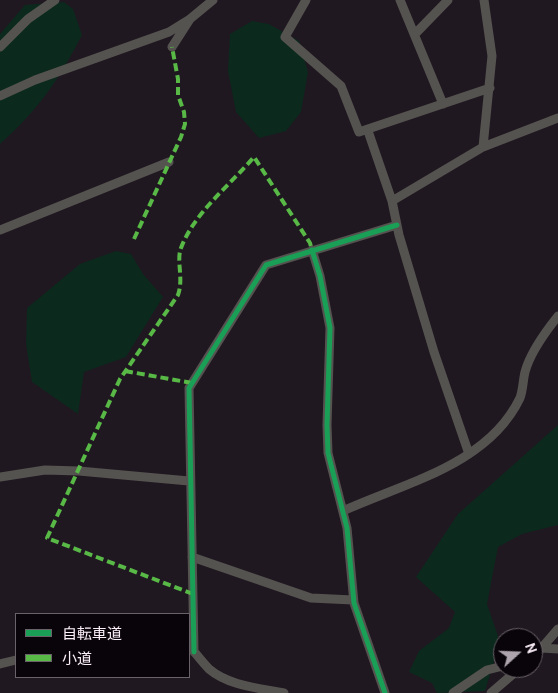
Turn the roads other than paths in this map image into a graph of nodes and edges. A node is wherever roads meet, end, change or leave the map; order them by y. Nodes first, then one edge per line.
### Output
1 (55, 0) edge
2 (213, 0) edge
3 (306, 0) edge
4 (400, 0) edge
5 (448, 0) edge
6 (484, 0) edge
7 (190, 19) junction
8 (415, 34) junction
9 (0, 47) edge
10 (172, 47) dead end
11 (490, 88) junction
12 (0, 96) edge
13 (443, 104) junction
14 (558, 118) edge
15 (368, 131) junction
16 (483, 147) junction
17 (170, 162) dead end
18 (392, 201) junction
19 (396, 226) junction
20 (0, 230) edge
21 (312, 250) junction
22 (558, 316) edge
23 (469, 454) junction
24 (0, 478) edge
25 (189, 481) junction
26 (343, 511) junction
27 (192, 557) junction
28 (353, 600) junction
29 (558, 629) edge
30 (543, 647) edge
31 (543, 648) edge
32 (192, 649) edge
33 (558, 649) edge
34 (15, 660) edge
35 (0, 664) edge
36 (493, 668) edge
37 (508, 678) edge
38 (284, 693) edge
39 (385, 693) edge
40 (453, 693) edge
41 (491, 693) edge

1 - 9 street
2 - 7 street
3 - 15 street
4 - 8 street
5 - 8 street
6 - 11 street
7 - 10 street
7 - 12 street
8 - 13 street
11 - 13 street
11 - 16 street
13 - 15 street
14 - 16 street
15 - 18 street
16 - 18 street
17 - 20 street
18 - 19 street
19 - 21 street
19 - 23 street
21 - 25 street
21 - 26 street
22 - 23 street
23 - 26 street
24 - 25 street
25 - 27 street
26 - 28 street
27 - 28 street
27 - 32 street
28 - 39 street
29 - 30 street
31 - 33 street
32 - 38 street
34 - 35 street
36 - 40 street
37 - 41 street

